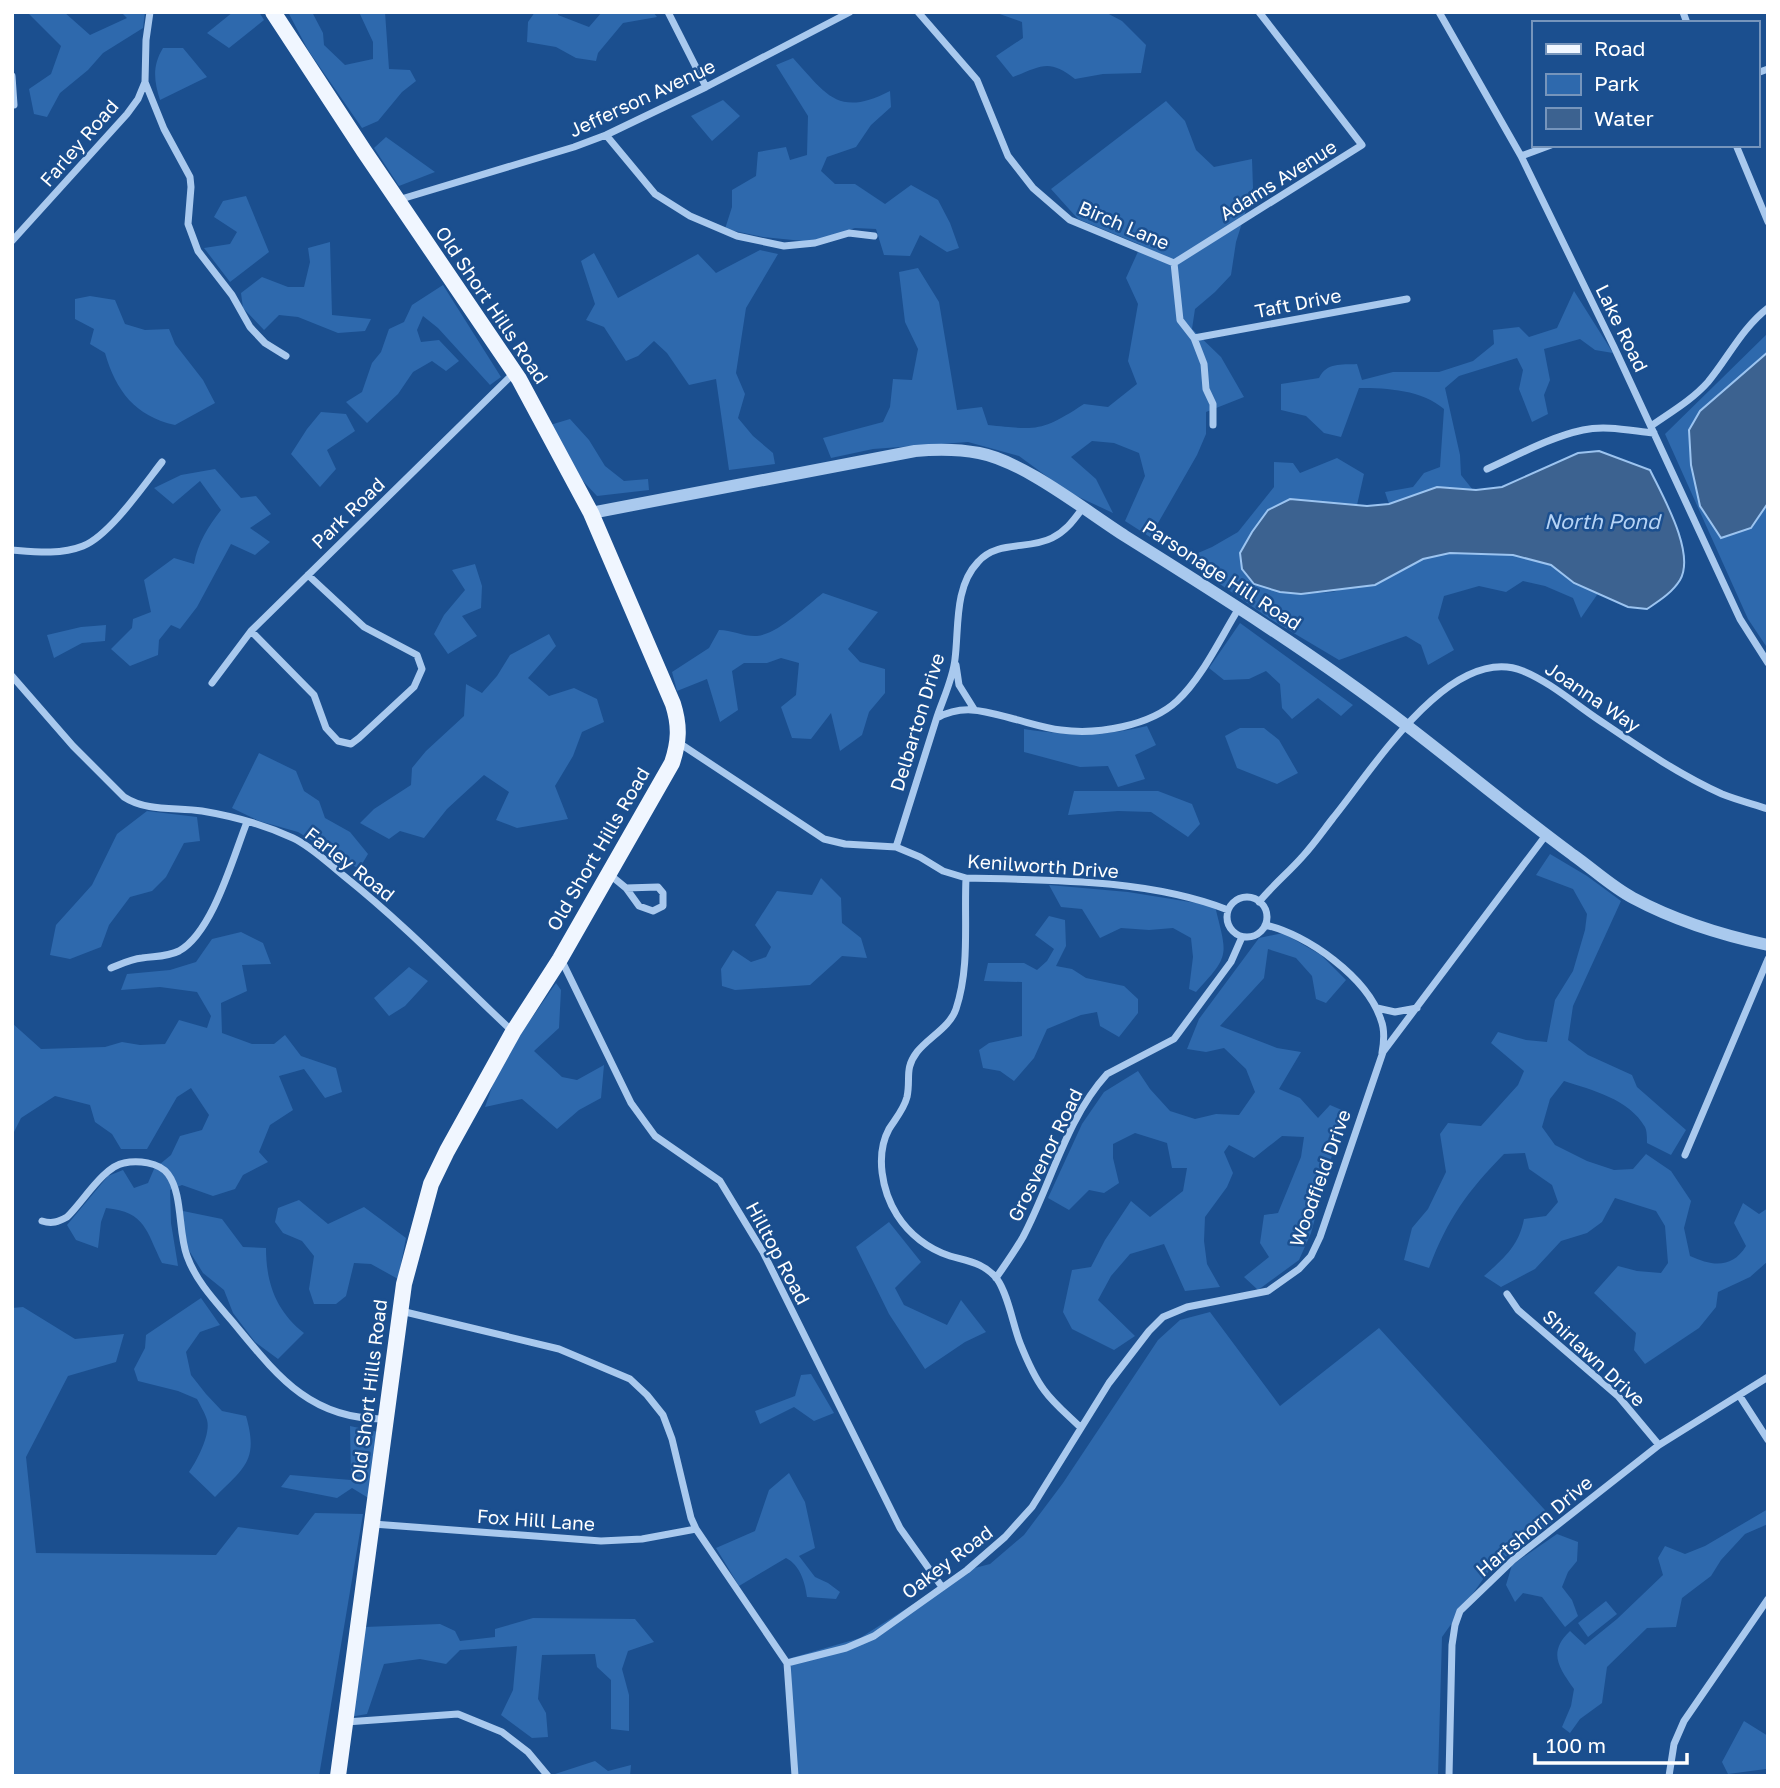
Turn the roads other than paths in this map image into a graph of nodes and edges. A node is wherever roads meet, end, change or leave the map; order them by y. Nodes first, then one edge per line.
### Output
1 (150, 12) edge
2 (273, 12) edge
3 (668, 12) edge
4 (850, 12) edge
5 (918, 12) edge
6 (1259, 12) edge
7 (1439, 12) edge
8 (12, 76) edge
9 (145, 82) junction
10 (706, 87) junction
11 (14, 105) dead end
12 (606, 135) junction
13 (1546, 147) edge
14 (1737, 147) edge
15 (1521, 156) junction
16 (398, 201) junction
17 (1768, 222) edge
18 (874, 236) dead end
19 (12, 241) edge
20 (1174, 263) junction
21 (1407, 299) dead end
22 (1768, 308) edge
23 (1194, 338) junction
24 (286, 356) dead end
25 (514, 372) junction
26 (1213, 425) dead end
27 (1653, 430) junction
28 (162, 462) dead end
29 (1487, 469) dead end
30 (1082, 509) junction
31 (591, 513) junction
32 (12, 550) edge
33 (308, 575) junction
34 (1239, 607) junction
35 (251, 631) junction
36 (955, 661) junction
37 (1768, 663) edge
38 (12, 676) edge
39 (212, 683) dead end
40 (974, 709) junction
41 (937, 718) junction
42 (1405, 724) junction
43 (678, 743) junction
44 (1768, 809) edge
45 (247, 822) junction
46 (1546, 835) junction
47 (896, 847) junction
48 (608, 874) junction
49 (966, 878) junction
50 (626, 888) junction
51 (1259, 902) junction
52 (1228, 910) junction
53 (1265, 925) junction
54 (1242, 937) junction
55 (1768, 945) edge
56 (560, 959) junction
57 (1768, 959) edge
58 (111, 968) dead end
59 (1419, 1006) junction
60 (1377, 1008) junction
61 (513, 1032) junction
62 (1381, 1056) junction
63 (1685, 1155) dead end
64 (42, 1221) dead end
65 (996, 1278) junction
66 (1507, 1294) dead end
67 (400, 1311) junction
68 (1768, 1377) edge
69 (1739, 1395) junction
70 (386, 1419) junction
71 (1081, 1428) junction
72 (1768, 1440) edge
73 (1659, 1445) junction
74 (372, 1524) junction
75 (696, 1529) junction
76 (942, 1587) junction
77 (1768, 1599) edge
78 (787, 1663) junction
79 (345, 1722) junction
80 (338, 1776) edge
81 (548, 1776) edge
82 (795, 1776) edge
83 (1449, 1776) edge
84 (1669, 1776) edge

1 - 9 street, Farley Road
2 - 16 main road, Old Short Hills Road
3 - 10 street
4 - 10 street, Jefferson Avenue
5 - 20 street, Birch Lane
6 - 20 street, Adams Avenue
7 - 15 street, Lake Road
8 - 11 street
9 - 19 street, Farley Road
9 - 24 street
10 - 12 street, Jefferson Avenue
12 - 16 street, Jefferson Avenue
12 - 18 street
13 - 15 street
14 - 17 street
15 - 27 street, Lake Road
16 - 25 main road, Old Short Hills Road
20 - 23 street
21 - 23 street, Taft Drive
22 - 27 street
23 - 26 street
25 - 31 main road, Old Short Hills Road
25 - 33 street, Park Road
27 - 29 street
27 - 37 street, Lake Road
28 - 32 street
30 - 31 street, Parsonage Hill Road
30 - 34 street, Parsonage Hill Road
30 - 36 street, Delbarton Drive
31 - 43 main road, Old Short Hills Road
33 - 35 street, Park Road
33 - 35 street
34 - 40 street
34 - 42 street, Parsonage Hill Road
35 - 39 street, Park Road
36 - 40 street
36 - 41 street, Delbarton Drive
38 - 45 street, Farley Road
40 - 41 street
41 - 47 street, Delbarton Drive
42 - 44 street, Joanna Way
42 - 46 street, Parsonage Hill Road
42 - 51 street
43 - 47 street, Kenilworth Drive
43 - 48 main road, Old Short Hills Road
45 - 58 street
45 - 61 street, Farley Road
46 - 55 street, Parsonage Hill Road
46 - 59 street, Woodfield Drive
47 - 49 street, Kenilworth Drive
48 - 50 street
48 - 56 main road, Old Short Hills Road
49 - 52 street, Kenilworth Drive
49 - 65 street
50 - 50 street
51 - 52 street
51 - 53 street
52 - 54 street
53 - 54 street
53 - 60 street
54 - 65 street, Grosvenor Road
56 - 61 main road, Old Short Hills Road
56 - 76 street, Hilltop Road
57 - 63 street
59 - 60 street
59 - 62 street, Woodfield Drive
60 - 62 street
61 - 67 main road, Old Short Hills Road
62 - 71 street, Woodfield Drive
64 - 70 street
65 - 71 street
66 - 73 street, Shirlawn Drive
67 - 70 main road, Old Short Hills Road
67 - 75 street
68 - 69 street, Hartshorn Drive
69 - 72 street
69 - 73 street, Hartshorn Drive
70 - 74 main road, Old Short Hills Road
71 - 76 street, Oakey Road
73 - 83 street, Hartshorn Drive
74 - 75 street, Fox Hill Lane
74 - 79 main road, Old Short Hills Road
75 - 78 street
76 - 78 street, Oakey Road
77 - 84 street
78 - 82 street
79 - 80 main road, Old Short Hills Road
79 - 81 street

